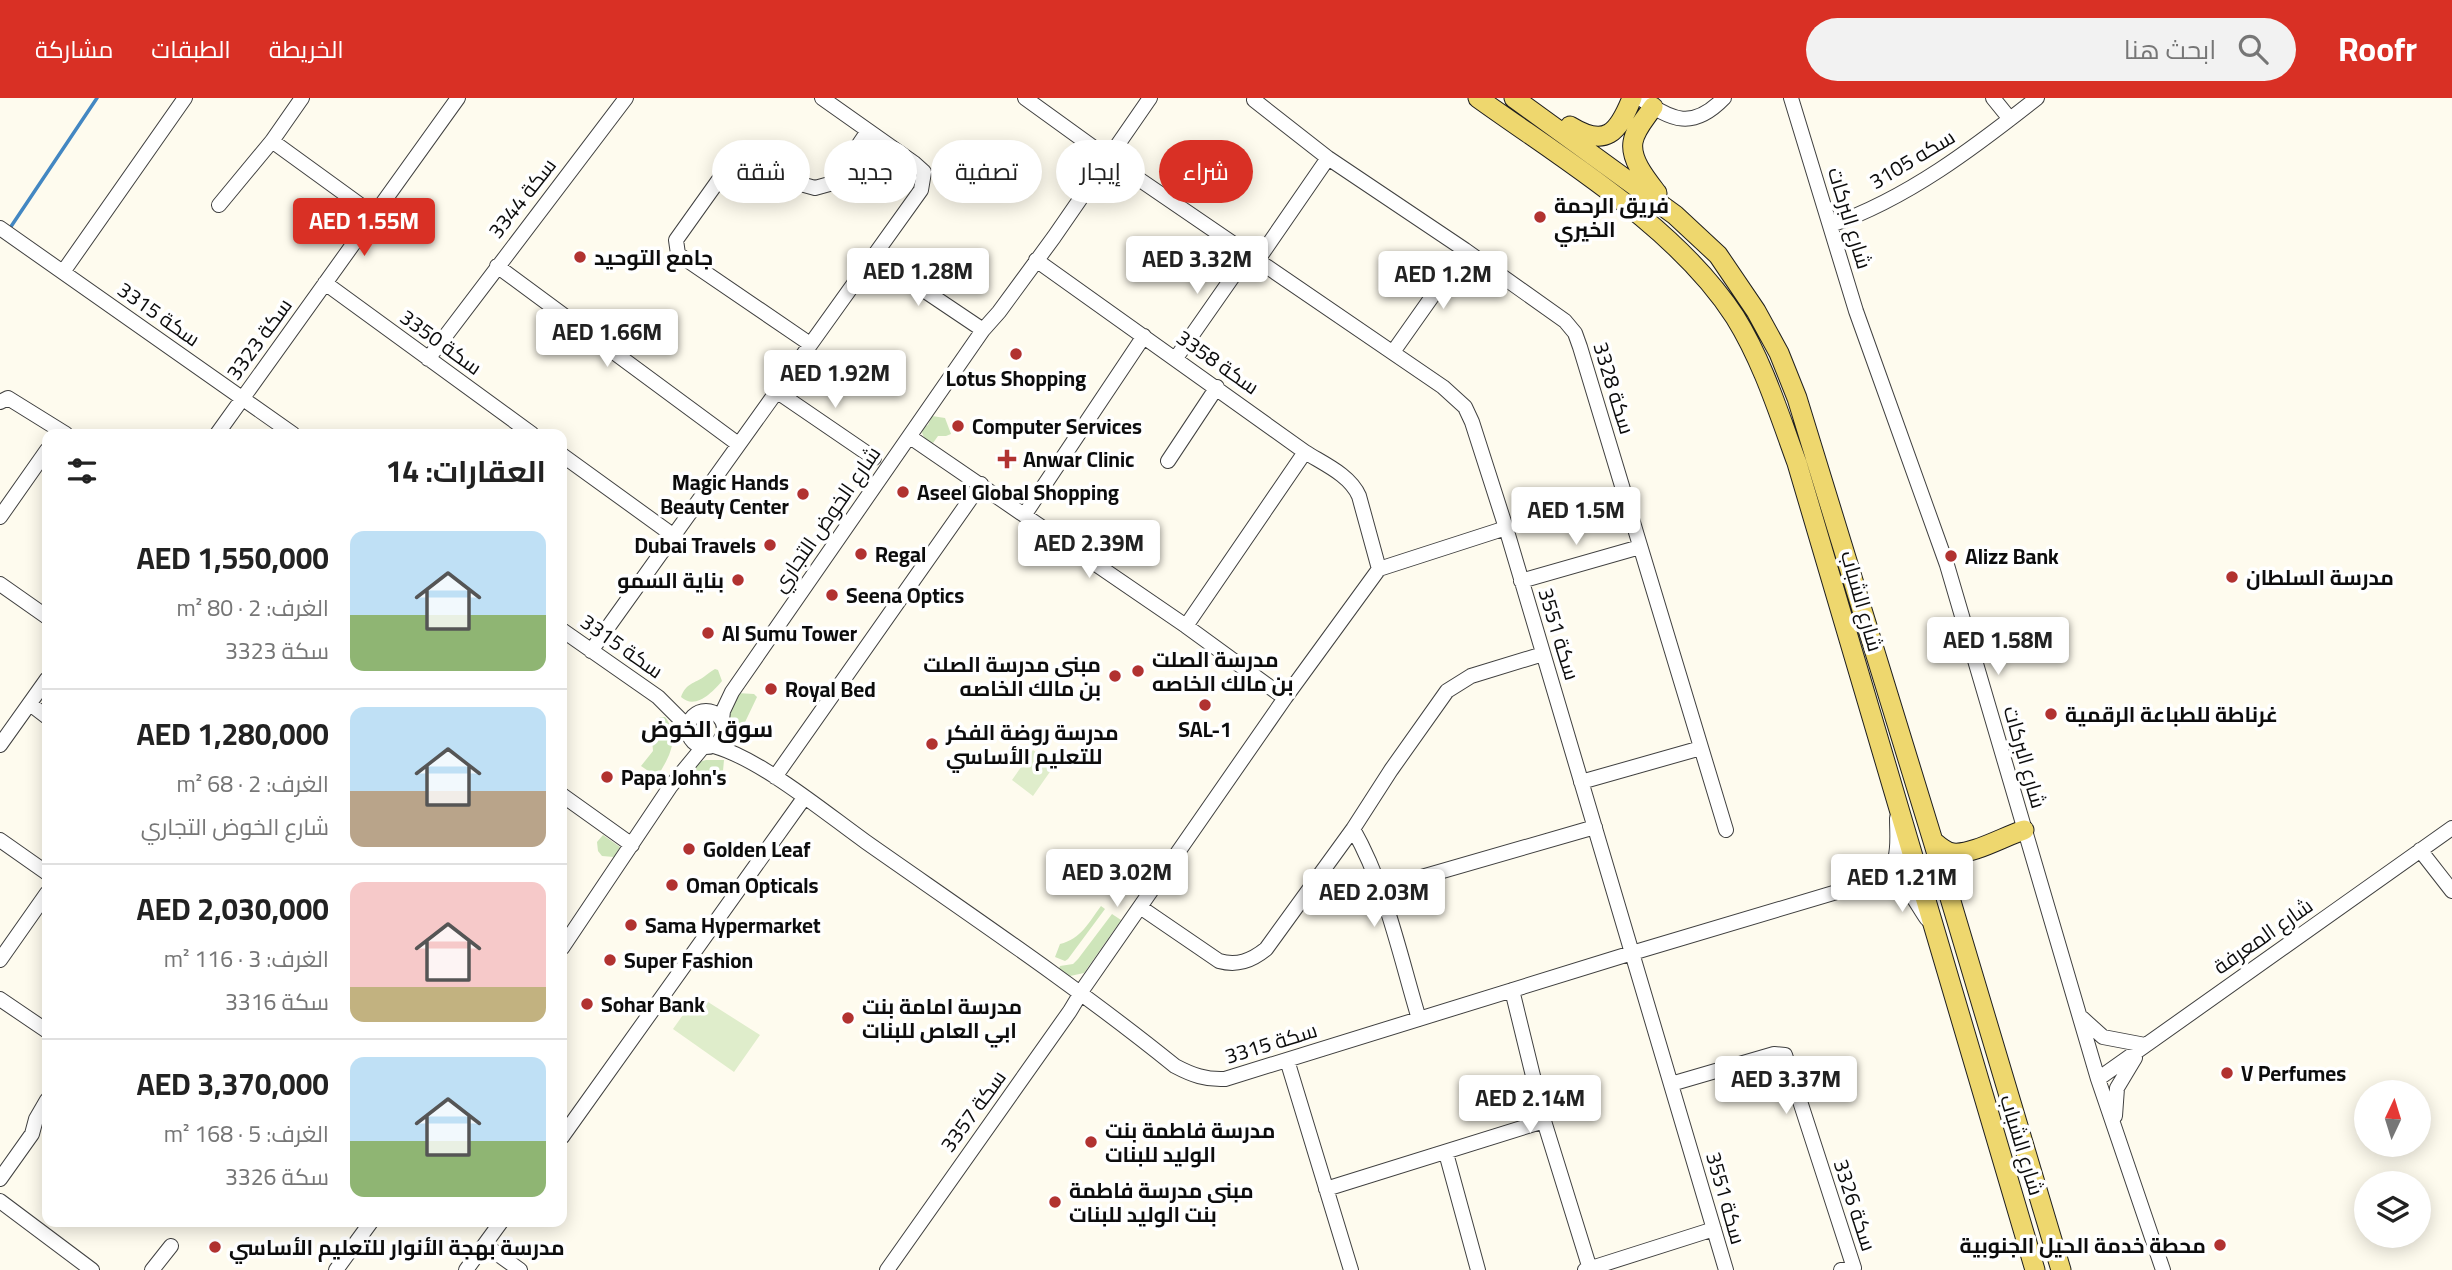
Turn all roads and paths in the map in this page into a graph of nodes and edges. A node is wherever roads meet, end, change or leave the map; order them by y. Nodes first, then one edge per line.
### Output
1 (185, 98) edge
2 (302, 98) edge
3 (458, 98) edge
4 (626, 98) edge
5 (822, 98) edge
6 (1024, 98) edge
7 (1150, 98) edge
8 (1478, 98) edge
9 (1514, 98) edge
10 (1524, 98) edge
11 (1632, 98) edge
12 (1724, 98) edge
13 (1791, 98) edge
14 (1993, 98) edge
15 (2037, 98) edge
16 (1254, 100) dead end
17 (1646, 103) edge
18 (2010, 119) junction
19 (869, 131) junction
20 (1083, 140) edge
21 (1121, 140) edge
22 (272, 141) junction
23 (1328, 158) junction
24 (1145, 184) edge
25 (1076, 203) edge
26 (219, 205) dead end
27 (374, 215) junction
28 (1675, 215) junction
29 (1831, 225) junction
30 (0, 228) edge
31 (1465, 250) junction
32 (873, 256) junction
33 (1253, 258) junction
34 (1036, 260) junction
35 (497, 266) junction
36 (63, 272) junction
37 (325, 283) junction
38 (983, 330) junction
39 (1144, 336) junction
40 (810, 344) junction
41 (1393, 352) junction
42 (1176, 358) junction
43 (428, 359) junction
44 (1217, 387) junction
45 (776, 391) junction
46 (3, 397) edge
47 (242, 398) junction
48 (55, 429) edge
49 (220, 429) edge
50 (286, 429) edge
51 (525, 429) edge
52 (910, 437) junction
53 (738, 444) junction
54 (1306, 452) junction
55 (42, 457) edge
56 (874, 458) dead end
57 (567, 459) edge
58 (1168, 461) dead end
59 (981, 485) junction
60 (1025, 514) junction
61 (0, 517) edge
62 (1506, 528) junction
63 (674, 536) junction
64 (1640, 547) junction
65 (1379, 569) junction
66 (1521, 581) junction
67 (0, 584) edge
68 (42, 613) edge
69 (1186, 626) junction
70 (567, 634) edge
71 (591, 651) junction
72 (1543, 654) junction
73 (42, 687) edge
74 (732, 692) junction
75 (658, 697) junction
76 (1285, 698) junction
77 (30, 705) junction
78 (702, 712) junction
79 (42, 713) edge
80 (723, 725) junction
81 (689, 733) junction
82 (0, 745) edge
83 (709, 746) junction
84 (1701, 748) junction
85 (752, 763) junction
86 (775, 777) junction
87 (1581, 782) junction
88 (670, 787) junction
89 (804, 797) junction
90 (567, 799) edge
91 (1898, 803) junction
92 (1595, 827) junction
93 (1353, 829) junction
94 (1726, 830) dead end
95 (2024, 830) junction
96 (2450, 834) edge
97 (0, 841) edge
98 (1933, 841) junction
99 (632, 845) junction
100 (2420, 850) junction
101 (1968, 851) junction
102 (42, 870) edge
103 (1877, 880) junction
104 (1945, 884) junction
105 (1380, 889) junction
106 (2452, 891) edge
107 (42, 901) edge
108 (1140, 907) junction
109 (1935, 932) junction
110 (567, 941) edge
111 (1632, 953) junction
112 (0, 960) edge
113 (1512, 990) junction
114 (1081, 992) junction
115 (0, 999) edge
116 (2079, 1014) junction
117 (1419, 1019) junction
118 (42, 1028) edge
119 (2146, 1045) junction
120 (1287, 1060) junction
121 (2098, 1079) junction
122 (1671, 1084) junction
123 (42, 1109) edge
124 (1544, 1121) junction
125 (567, 1129) edge
126 (2117, 1135) junction
127 (1446, 1153) junction
128 (0, 1179) edge
129 (1326, 1189) junction
130 (0, 1201) edge
131 (367, 1227) edge
132 (498, 1227) edge
133 (1714, 1230) junction
134 (485, 1245) junction
135 (172, 1246) dead end
136 (1588, 1269) edge
137 (92, 1270) edge
138 (152, 1270) edge
139 (336, 1270) edge
140 (466, 1270) edge
141 (520, 1270) edge
142 (887, 1270) edge
143 (1351, 1270) edge
144 (1478, 1270) edge
145 (1726, 1270) edge
146 (1841, 1270) edge
147 (2035, 1270) edge
148 (2061, 1270) edge
149 (2163, 1270) edge

1 - 36 street
2 - 22 street
3 - 27 street, سكة 3323
4 - 35 street, سكة 3344
5 - 19 street
6 - 20 street, سكة 3551
7 - 21 street, شارع الخوض التجاري
8 - 91 main road, شارع الشباب
9 - 28 main road, شارع الشباب
10 - 11 main road
12 - 17 street
13 - 29 street, شارع البركات
14 - 18 street
15 - 18 street, سكه 3105
16 - 23 street, سكة 3328
17 - 28 main road
18 - 29 street, سكه 3105
19 - 32 street
19 - 40 street
22 - 26 street
22 - 27 street
23 - 31 street, سكة 3328
23 - 33 street
24 - 33 street, سكة 3551
25 - 34 street, شارع الخوض التجاري
27 - 37 street, سكة 3323
28 - 98 main road, شارع الشباب
29 - 95 street, شارع البركات
30 - 36 street, سكة 3315
31 - 41 street
31 - 64 street, سكة 3328
32 - 38 street
32 - 40 street
33 - 41 street, سكة 3551
33 - 42 street
34 - 38 street, شارع الخوض التجاري
34 - 39 street, سكة 3358
35 - 43 street, سكة 3344
35 - 53 street
36 - 47 street, سكة 3315
37 - 43 street, سكة 3350
37 - 47 street, سكة 3323
38 - 52 street, شارع الخوض التجاري
39 - 42 street, سكة 3358
39 - 60 street
40 - 45 street
41 - 62 street, سكة 3551
42 - 44 street, سكة 3358
43 - 51 street, سكة 3350
44 - 54 street, سكة 3358
44 - 58 street
45 - 53 street
45 - 56 street
46 - 48 street
47 - 49 street, سكة 3323
47 - 50 street, سكة 3315
52 - 59 street
52 - 74 street, شارع الخوض التجاري
53 - 63 street
54 - 65 street, سكة 3358
54 - 69 street
55 - 61 street
57 - 63 street
59 - 60 street
59 - 86 street
60 - 69 street
62 - 65 street
62 - 66 street, سكة 3551
63 - 71 street
64 - 66 street
64 - 84 street, سكة 3328
65 - 76 street, سكة 3357
66 - 72 street, سكة 3551
67 - 68 street
69 - 76 street
70 - 71 street, سكة 3315
71 - 75 street, سكة 3315
72 - 87 street, سكة 3551
72 - 93 street
73 - 77 street
74 - 78 street, شارع الخوض التجاري
74 - 80 street, شارع الخوض التجاري
75 - 78 street, سكة 3315
75 - 81 street, سكة 3315
76 - 108 street, سكة 3357
77 - 79 street
77 - 82 street
78 - 80 street
78 - 81 street
80 - 83 street
80 - 85 street, سكة 3315
81 - 83 street
81 - 88 street
83 - 85 street, سكة 3315
83 - 88 street
84 - 87 street
84 - 94 street, سكة 3328
85 - 86 street, سكة 3315
86 - 89 street, سكة 3315
87 - 92 street, سكة 3551
88 - 99 street
89 - 114 street, سكة 3315
89 - 125 street
90 - 99 street
91 - 103 street
91 - 109 main road, شارع الشباب
92 - 105 street
92 - 111 street, سكة 3551
93 - 105 street
93 - 108 street
95 - 101 main road
95 - 116 street, شارع البركات
96 - 100 street, شارع المعرفة
97 - 102 street
98 - 101 main road
98 - 104 main road, شارع الشباب
99 - 110 street
100 - 106 street
100 - 119 street, شارع المعرفة
101 - 104 main road
103 - 109 street
103 - 111 street, سكة 3315
104 - 148 main road, شارع الشباب
105 - 117 street
107 - 112 street
108 - 114 street, سكة 3357
109 - 147 main road, شارع الشباب
111 - 113 street, سكة 3315
111 - 122 street, سكة 3551
113 - 117 street, سكة 3315
113 - 124 street
114 - 120 street, سكة 3315
114 - 142 street, سكة 3357
115 - 118 street
116 - 119 street
116 - 121 street, شارع البركات
117 - 120 street, سكة 3315
119 - 121 street, شارع المعرفة
119 - 126 street
120 - 129 street
121 - 126 street, شارع البركات
122 - 133 street, سكة 3551
122 - 146 street, سكة 3326
123 - 128 street
124 - 127 street
124 - 136 street
126 - 149 street, شارع البركات
127 - 129 street
127 - 144 street
129 - 143 street
130 - 137 street
131 - 139 street
132 - 134 street
133 - 136 street
133 - 145 street, سكة 3551
134 - 140 street
134 - 141 street
135 - 138 street

